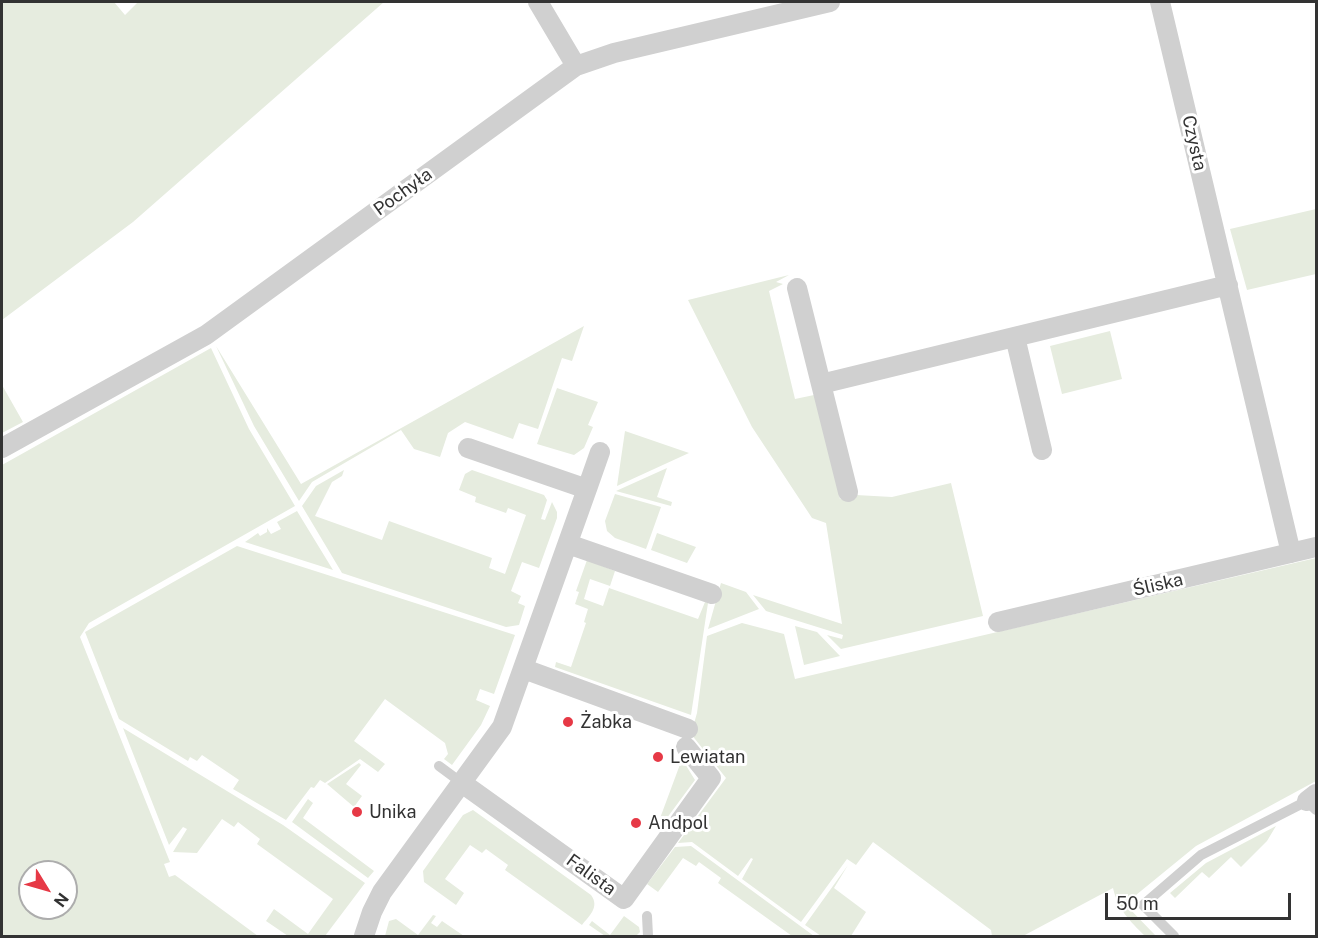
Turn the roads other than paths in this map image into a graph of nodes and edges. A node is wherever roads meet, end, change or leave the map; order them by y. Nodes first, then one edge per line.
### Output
1 (538, 2) edge
2 (830, 2) edge
3 (1160, 2) edge
4 (576, 66) junction
5 (1228, 285) junction
6 (797, 288) dead end
7 (1015, 337) junction
8 (821, 384) junction
9 (2, 448) edge
10 (468, 448) dead end
11 (1042, 450) dead end
12 (600, 452) dead end
13 (587, 489) junction
14 (848, 492) dead end
15 (568, 544) junction
16 (1317, 547) edge
17 (1291, 553) junction
18 (712, 594) dead end
19 (998, 622) dead end
20 (524, 669) junction
21 (439, 766) dead end
22 (462, 783) junction
23 (1313, 802) edge
24 (647, 916) dead end
25 (364, 936) edge
26 (648, 936) edge
27 (1174, 936) edge

1 - 4 street
2 - 4 street, Pochyła
3 - 5 street, Czysta
4 - 9 street, Pochyła
5 - 7 street
5 - 17 street, Czysta
6 - 8 street
7 - 8 street
7 - 11 street
8 - 14 street
10 - 13 street
12 - 13 street
13 - 15 street
15 - 18 street
15 - 20 street
16 - 17 street, Śliska
17 - 19 street, Śliska
20 - 22 street
20 - 22 street, Falista
21 - 22 lane
22 - 25 street
23 - 27 lane
24 - 26 lane

